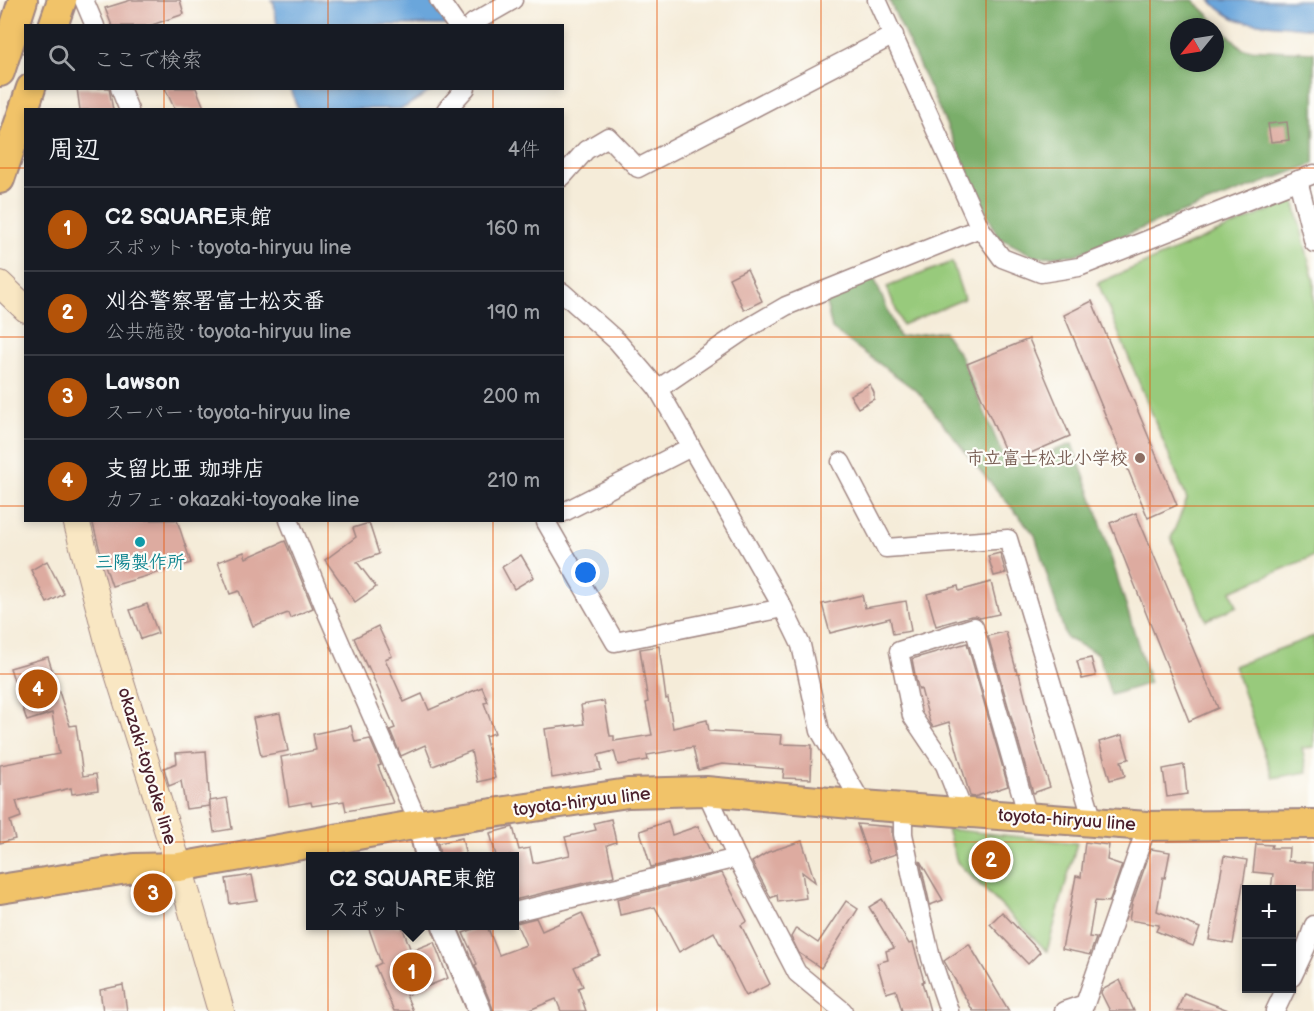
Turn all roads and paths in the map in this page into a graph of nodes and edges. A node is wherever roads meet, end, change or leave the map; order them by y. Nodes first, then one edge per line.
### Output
1 (23, 0) edge
2 (62, 0) edge
3 (84, 0) edge
4 (439, 0) edge
5 (513, 0) edge
6 (877, 0) edge
7 (54, 24) edge
8 (94, 24) edge
9 (467, 24) edge
10 (470, 24) edge
11 (894, 35) junction
12 (0, 72) edge
13 (30, 90) edge
14 (121, 90) edge
15 (464, 90) edge
16 (24, 108) edge
17 (128, 108) edge
18 (448, 108) edge
19 (24, 109) edge
20 (564, 175) edge
21 (1306, 177) edge
22 (0, 179) edge
23 (980, 228) junction
24 (1314, 243) edge
25 (0, 284) edge
26 (564, 294) edge
27 (24, 307) edge
28 (658, 389) junction
29 (692, 447) junction
30 (841, 462) dead end
31 (564, 512) edge
32 (77, 522) edge
33 (290, 522) edge
34 (546, 522) edge
35 (783, 608) junction
36 (706, 791) junction
37 (863, 805) junction
38 (903, 808) junction
39 (964, 813) junction
40 (1028, 817) junction
41 (1093, 821) junction
42 (419, 824) junction
43 (1314, 824) edge
44 (1147, 826) junction
45 (426, 852) edge
46 (737, 858) junction
47 (178, 867) junction
48 (0, 890) edge
49 (519, 911) edge
50 (1314, 925) edge
51 (450, 930) edge
52 (1310, 946) edge
53 (1296, 970) edge
54 (1284, 993) edge
55 (221, 1011) edge
56 (480, 1011) edge
57 (843, 1011) edge
58 (949, 1011) edge
59 (1064, 1011) edge
60 (1275, 1011) edge

1 - 12 main road
2 - 7 main road
3 - 8 street
4 - 9 street
5 - 10 street
6 - 11 street
11 - 20 street
11 - 23 street
13 - 16 main road
14 - 17 street
15 - 18 street
19 - 22 main road
21 - 23 street
21 - 24 street
23 - 28 street
25 - 27 main road
26 - 28 street
28 - 29 street
29 - 31 street
29 - 35 street
30 - 41 street
32 - 47 main road, okazaki-toyoake line
33 - 42 street
34 - 35 street
35 - 37 street
36 - 37 main road, toyota-hiryuu line
36 - 42 main road, toyota-hiryuu line
36 - 46 street
37 - 38 main road, toyota-hiryuu line
38 - 39 main road, toyota-hiryuu line
38 - 58 street
39 - 40 main road, toyota-hiryuu line
39 - 40 street
40 - 41 main road, toyota-hiryuu line
41 - 44 main road, toyota-hiryuu line
42 - 45 street
42 - 47 main road, toyota-hiryuu line
43 - 44 main road, toyota-hiryuu line
44 - 59 street
46 - 49 street
46 - 57 street
47 - 48 main road, toyota-hiryuu line
47 - 55 main road, okazaki-toyoake line
50 - 52 street
51 - 56 street
52 - 53 street
54 - 60 street

